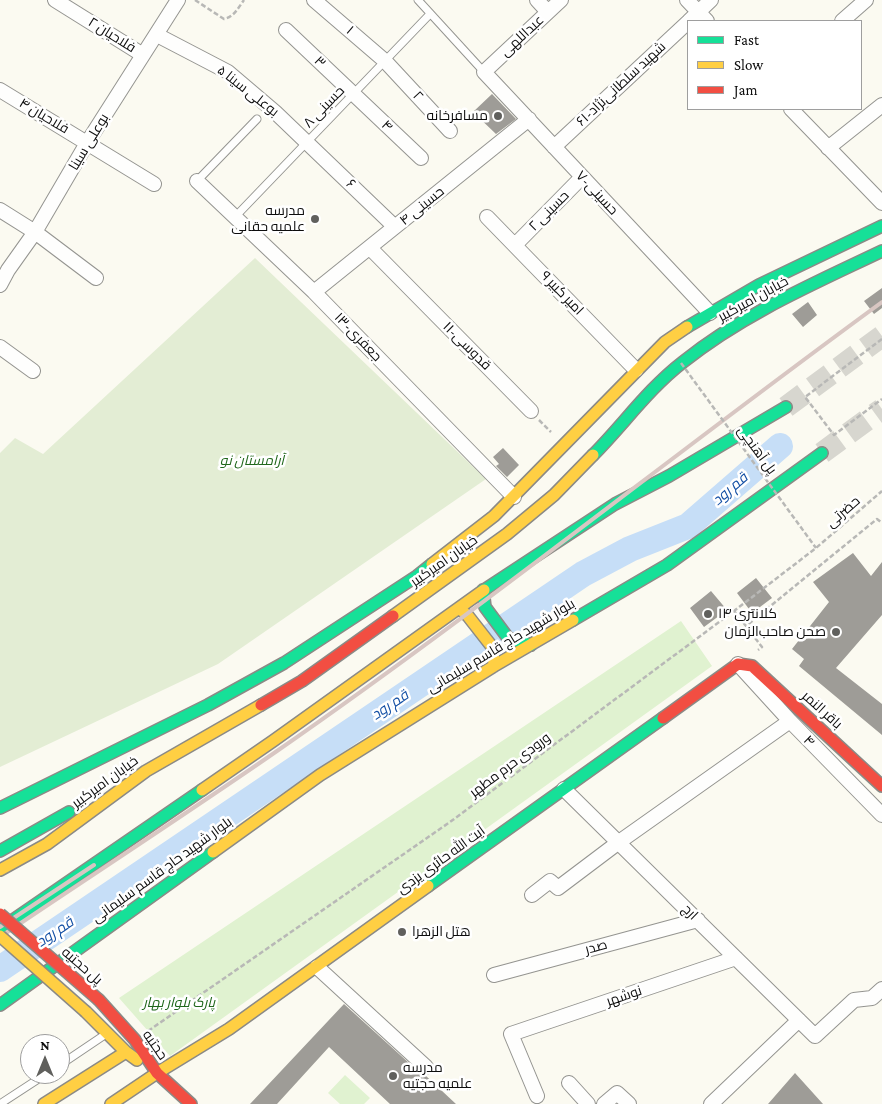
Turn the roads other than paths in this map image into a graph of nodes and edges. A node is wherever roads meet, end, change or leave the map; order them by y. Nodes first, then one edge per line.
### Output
1 (55, 0) edge
2 (178, 0) edge
3 (314, 0) edge
4 (418, 0) edge
5 (537, 0) edge
6 (560, 0) edge
7 (687, 0) edge
8 (711, 0) edge
9 (866, 0) edge
10 (548, 12) junction
11 (430, 14) junction
12 (695, 19) edge
13 (843, 20) edge
14 (687, 26) edge
15 (286, 30) dead end
16 (157, 35) junction
17 (143, 55) junction
18 (385, 61) junction
19 (484, 72) junction
20 (0, 90) edge
21 (354, 94) junction
22 (882, 105) edge
23 (792, 110) edge
24 (257, 118) dead end
25 (529, 120) junction
26 (450, 130) dead end
27 (308, 142) junction
28 (88, 143) junction
29 (554, 147) junction
30 (828, 148) junction
31 (421, 158) dead end
32 (582, 177) junction
33 (197, 181) joint
34 (154, 184) dead end
35 (882, 203) edge
36 (0, 210) edge
37 (235, 217) junction
38 (487, 217) dead end
39 (882, 226) edge
40 (396, 227) junction
41 (35, 232) junction
42 (515, 245) junction
43 (370, 248) junction
44 (882, 251) edge
45 (96, 278) dead end
46 (0, 285) edge
47 (314, 292) junction
48 (710, 313) junction
49 (0, 347) edge
50 (636, 370) junction
51 (33, 371) dead end
52 (786, 407) tunnel mouth
53 (531, 411) road end
54 (822, 453) tunnel mouth
55 (514, 497) junction
56 (483, 590) junction
57 (459, 608) junction
58 (531, 645) junction
59 (738, 664) junction
60 (494, 666) junction
61 (790, 721) junction
62 (146, 771) junction
63 (882, 786) edge
64 (564, 789) junction
65 (0, 808) edge
66 (882, 815) edge
67 (619, 842) junction
68 (0, 851) edge
69 (15, 862) junction
70 (0, 870) edge
71 (0, 878) edge
72 (532, 895) dead end
73 (0, 914) edge
74 (698, 920) junction
75 (0, 929) edge
76 (0, 936) edge
77 (736, 958) junction
78 (317, 967) junction
79 (494, 975) dead end
80 (882, 989) edge
81 (99, 1000) joint
82 (0, 1005) edge
83 (799, 1020) junction
84 (107, 1034) junction
85 (126, 1052) junction
86 (70, 1058) edge
87 (426, 1067) dead end
88 (157, 1073) junction
89 (569, 1083) dead end
90 (31, 1084) edge
91 (537, 1096) dead end
92 (0, 1104) edge
93 (44, 1104) edge
94 (112, 1104) edge
95 (191, 1104) edge
96 (588, 1104) edge
97 (604, 1104) edge
98 (630, 1104) edge
99 (711, 1104) edge

1 - 17 street, فلاحیان ۲
2 - 16 street, بوعلی سینا
3 - 18 street, ۱
4 - 11 lane
5 - 10 street
6 - 10 street, عبداللهی
7 - 12 street
8 - 12 street, شهید سلطانی‌نژاد-۶۱
9 - 13 street
10 - 19 street, عبداللهی
11 - 18 lane, حسینی ۸
11 - 19 lane
14 - 29 street, شهید سلطانی‌نژاد-۶۱
15 - 21 street, ۳
16 - 17 street, بوعلی سینا
16 - 27 street, بوعلی سینا ۵
17 - 28 street, بوعلی سینا
18 - 21 lane, حسینی ۸
18 - 26 street, ۲
19 - 25 street, حسینی-۷
20 - 28 street, فلاحیان ۴
21 - 27 lane, حسینی ۸
21 - 31 street, ۴
22 - 30 street
23 - 30 street
24 - 33 lane
25 - 29 street, حسینی-۷
25 - 40 street, حسینی ۴
27 - 37 lane, حسینی ۸
27 - 40 street, ۶
28 - 34 street, فلاحیان ۴
28 - 41 street, بوعلی سینا
29 - 32 street, حسینی-۷
30 - 35 street
32 - 42 street, حسینی ۲
32 - 48 street, حسینی-۷
33 - 37 street, جعفری-۱۳
36 - 41 street
37 - 47 street, جعفری-۱۳
38 - 42 street, امیر کبیر ۹
39 - 48 main road, خیابان امیرکبیر
40 - 43 street, حسینی ۴
41 - 45 street
41 - 46 street, بوعلی سینا
42 - 50 street, امیر کبیر ۹
43 - 47 street, حسینی ۴
43 - 53 street, قدوسی-۱۱
44 - 62 main road, خیابان امیرکبیر
47 - 55 street, جعفری-۱۳
48 - 50 main road, خیابان امیرکبیر
49 - 51 street
50 - 55 main road, خیابان امیرکبیر
52 - 56 main road
54 - 58 main road, بلوار شهید حاج قاسم سلیمانی
55 - 65 main road, خیابان امیرکبیر
56 - 57 main road
56 - 58 main road
57 - 60 main road
57 - 75 main road
58 - 60 main road, بلوار شهید حاج قاسم سلیمانی
59 - 61 street, ۴
59 - 63 main road, باقر النمر
59 - 64 main road, آیت الله‌ حائری‌ یزدی
60 - 82 main road, بلوار شهید حاج قاسم سلیمانی
61 - 66 street, ۴
61 - 67 street
62 - 68 main road
62 - 69 main road, خیابان امیرکبیر
64 - 67 street, ارج
64 - 78 main road, آیت الله‌ حائری‌ یزدی
67 - 72 street
67 - 74 street, ارج
69 - 70 main road, خیابان امیرکبیر
69 - 71 main road
73 - 81 main road, پل حجتیه, bridge
74 - 77 street, ارج
74 - 79 street, صدر
76 - 84 main road, حجتیه, bridge
77 - 83 street, ارج
77 - 91 street, نوشهر
78 - 87 street
78 - 88 main road, آیت الله‌ حائری‌ یزدی
80 - 83 street, ارج
81 - 88 main road, حجتیه
83 - 99 street
84 - 85 main road, حجتیه
84 - 86 lane
85 - 88 main road, حجتیه
85 - 93 main road
88 - 94 main road, آیت الله‌ حائری‌ یزدی
88 - 95 main road, حجتیه
89 - 96 street
90 - 92 lane
97 - 98 street

